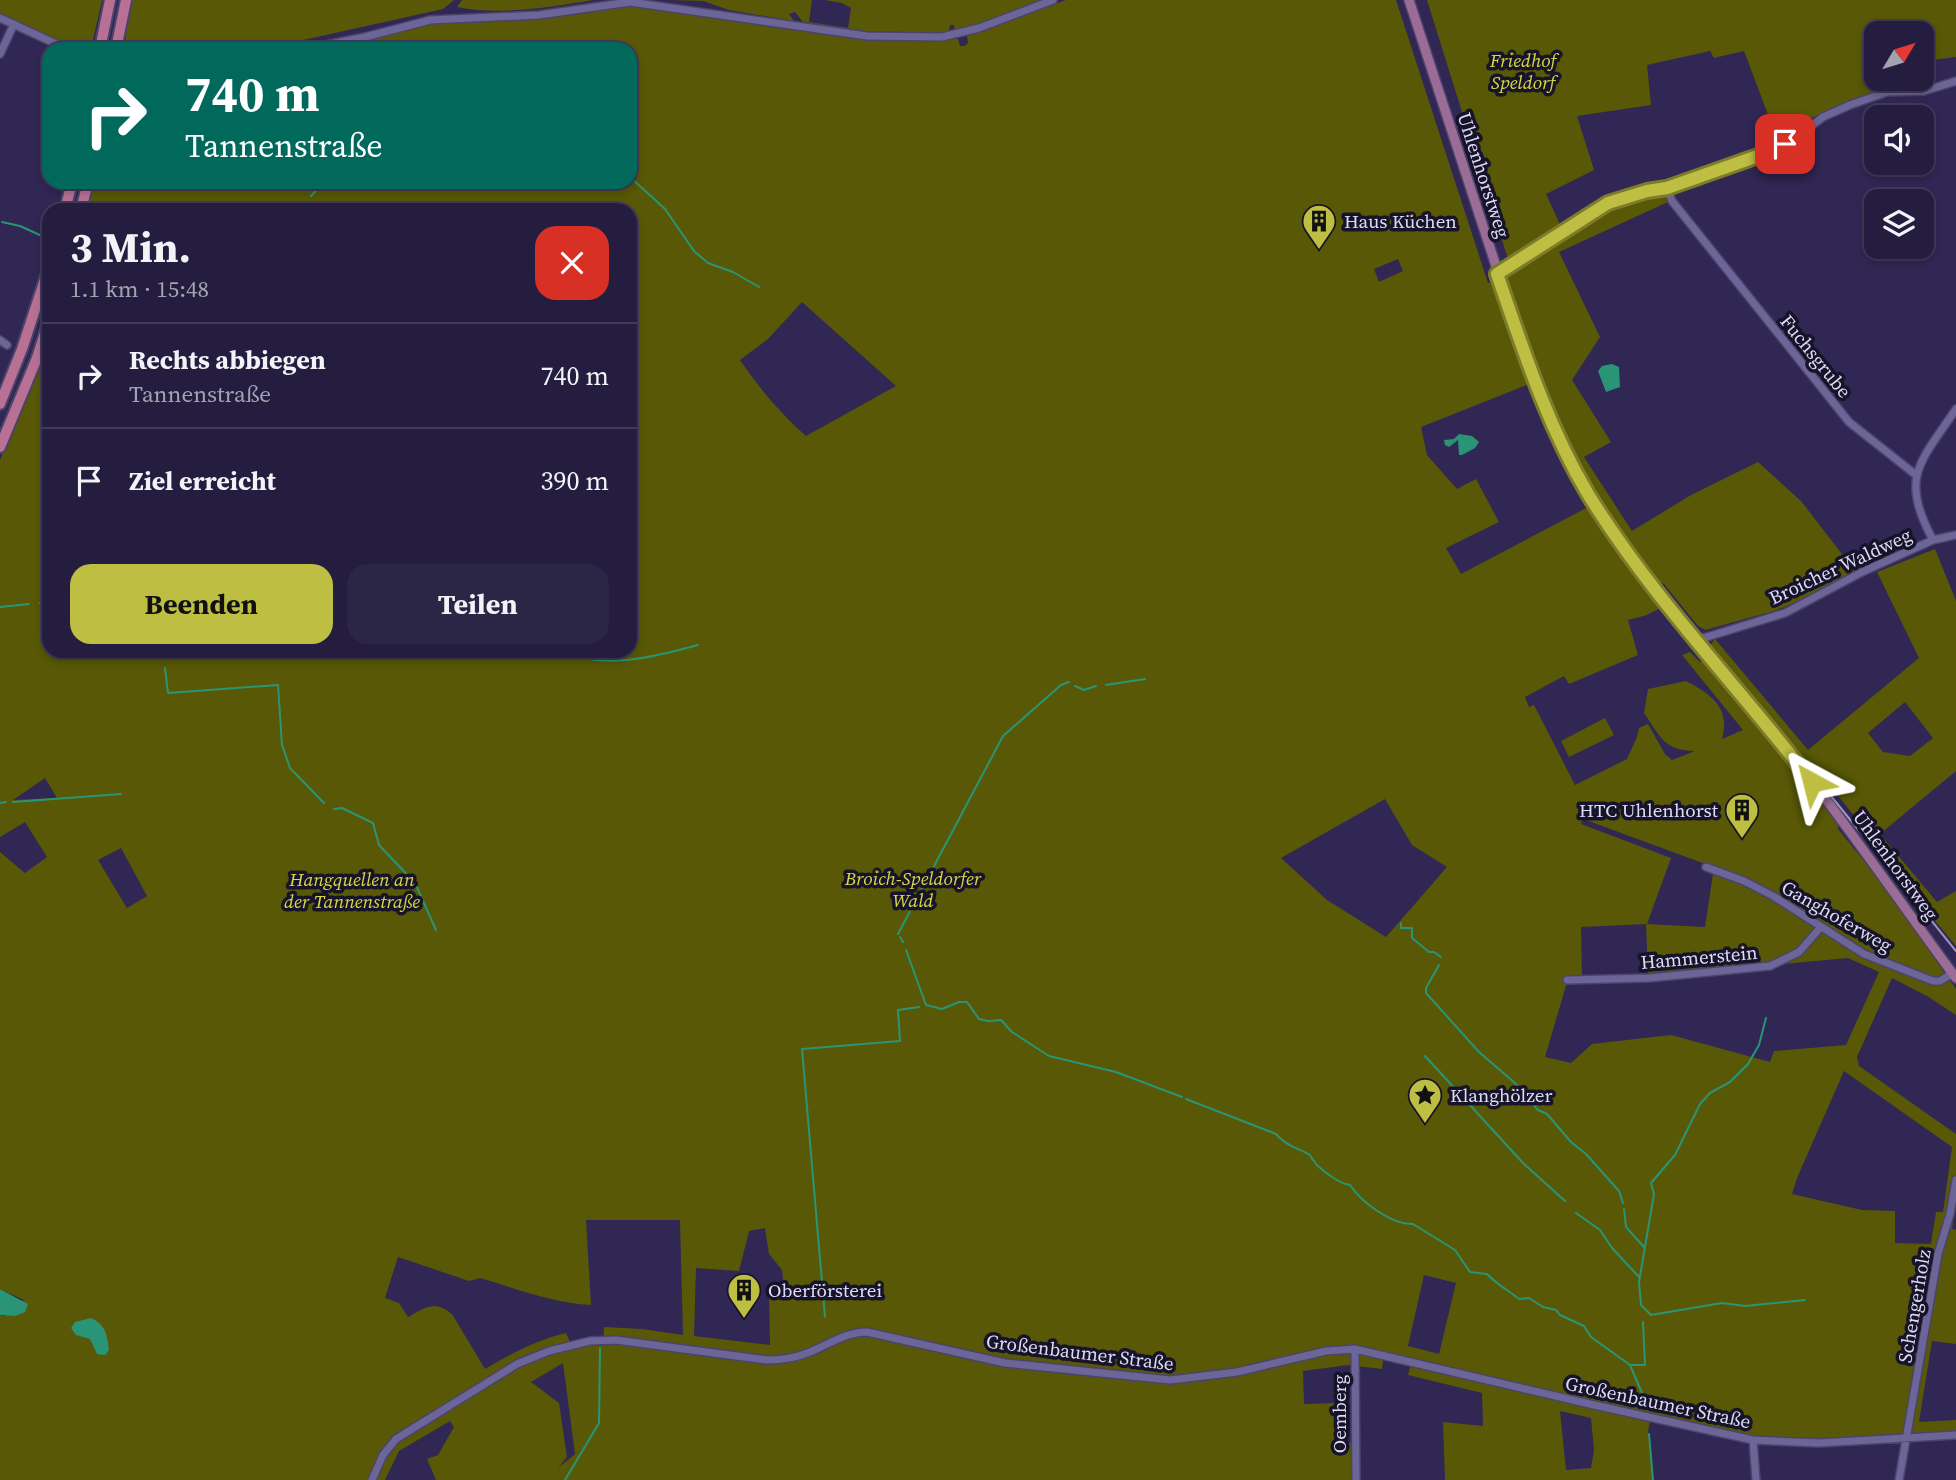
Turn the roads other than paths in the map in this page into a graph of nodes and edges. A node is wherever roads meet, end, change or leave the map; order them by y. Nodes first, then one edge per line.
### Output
1 (110, 0) edge
2 (126, 0) edge
3 (1053, 0) edge
4 (1409, 0) edge
5 (0, 18) edge
6 (14, 24) junction
7 (52, 42) edge
8 (101, 42) edge
9 (117, 42) edge
10 (340, 42) edge
11 (0, 54) edge
12 (1956, 81) edge
13 (1667, 188) junction
14 (1497, 274) junction
15 (42, 288) edge
16 (42, 342) edge
17 (0, 404) edge
18 (1956, 409) edge
19 (0, 447) edge
20 (1916, 475) junction
21 (1956, 535) edge
22 (1933, 540) junction
23 (1697, 640) junction
24 (1706, 867) dead end
25 (1821, 928) junction
26 (1954, 975) edge
27 (1567, 980) dead end
28 (1956, 1180) edge
29 (1355, 1349) junction
30 (1956, 1435) edge
31 (1907, 1438) junction
32 (1753, 1440) junction
33 (372, 1480) edge
34 (1356, 1480) edge
35 (1756, 1480) edge
36 (1899, 1480) edge

1 - 8 highway
2 - 9 highway
3 - 10 street
4 - 14 main road, Uhlenhorstweg
5 - 6 street
6 - 7 street
6 - 11 street
12 - 13 street
13 - 14 street
13 - 20 street, Fuchsgrube
14 - 23 main road, Uhlenhorstweg
15 - 17 highway
16 - 19 highway
18 - 20 street
20 - 22 street
21 - 22 street, Broicher Waldweg
22 - 23 street, Broicher Waldweg
23 - 26 main road, Uhlenhorstweg
24 - 25 street, Ganghoferweg
25 - 26 street, Ganghoferweg
25 - 27 street, Hammerstein
28 - 31 street, Schengerholz
29 - 32 street, Großenbaumer Straße
29 - 33 street, Großenbaumer Straße
29 - 34 street, Oemberg
30 - 31 street, Großenbaumer Straße
31 - 32 street, Großenbaumer Straße
31 - 36 street, Schengerholz
32 - 35 street

